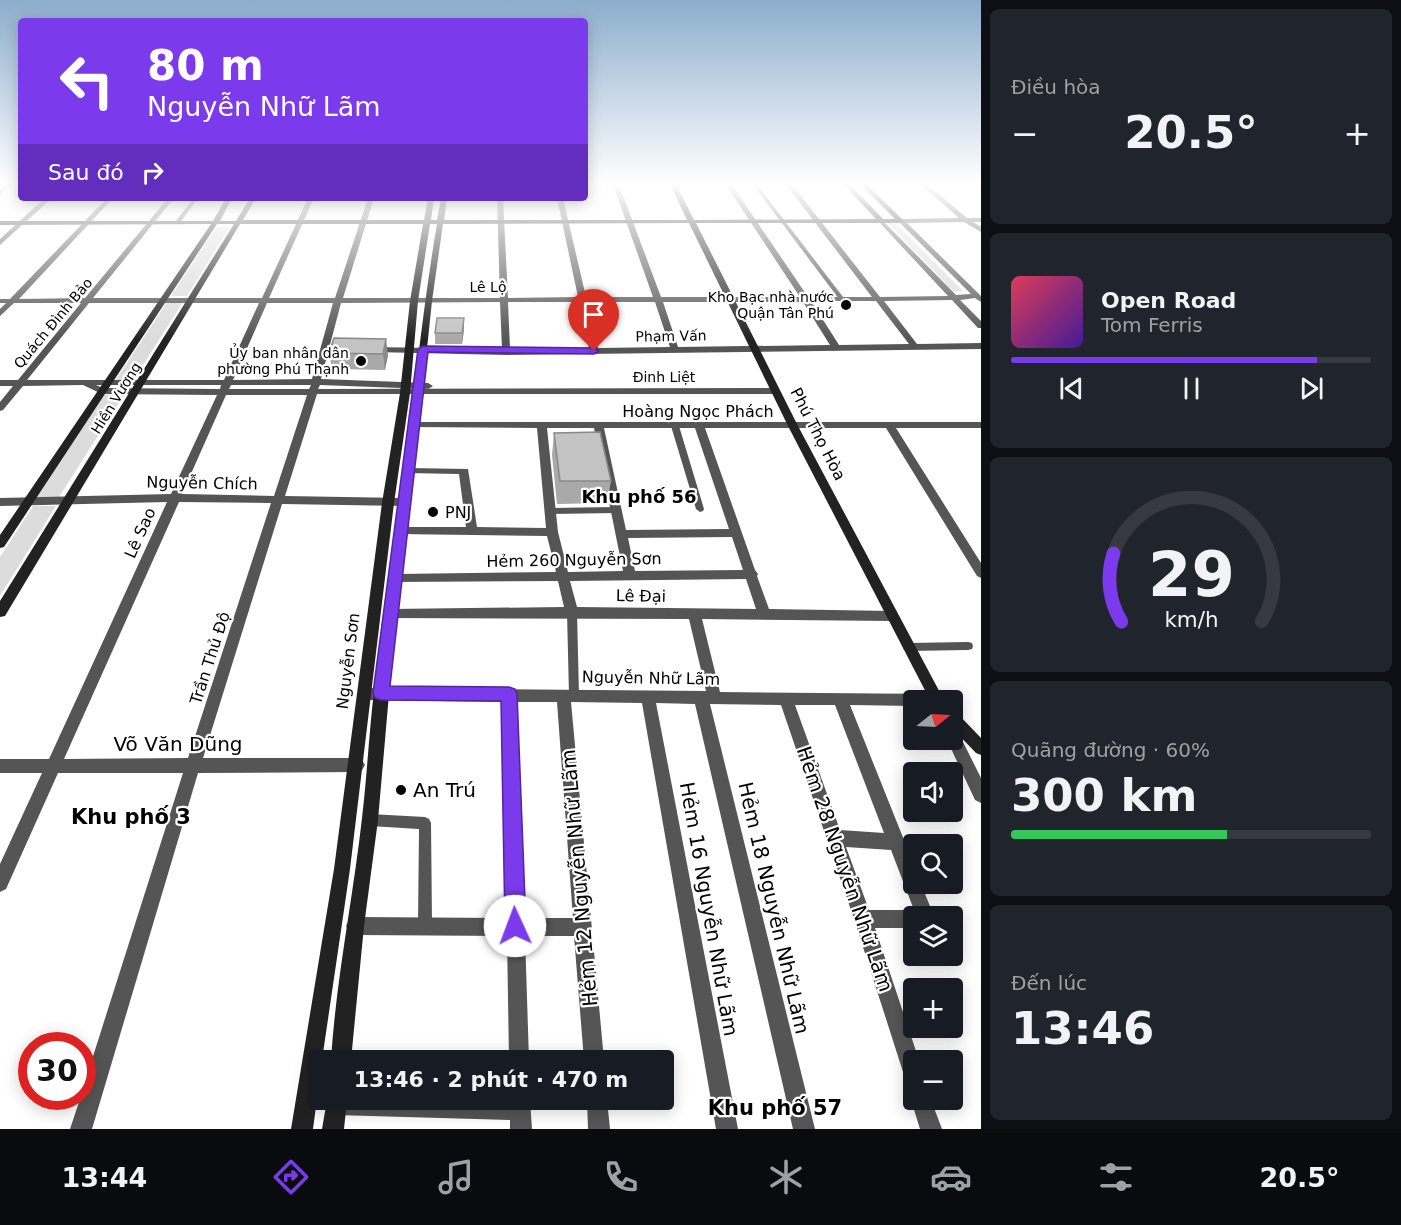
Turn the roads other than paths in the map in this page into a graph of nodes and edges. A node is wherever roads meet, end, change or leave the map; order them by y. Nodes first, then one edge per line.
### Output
1 (76, 235) edge
2 (142, 235) edge
3 (206, 235) edge
4 (232, 235) edge
5 (295, 235) edge
6 (359, 235) edge
7 (425, 235) edge
8 (438, 235) edge
9 (501, 235) edge
10 (567, 235) edge
11 (633, 235) edge
12 (699, 235) edge
13 (763, 235) edge
14 (792, 235) edge
15 (830, 235) edge
16 (894, 235) edge
17 (916, 235) edge
18 (806, 298) junction
19 (841, 298) junction
20 (954, 298) junction
21 (163, 299) junction
22 (191, 299) junction
23 (584, 299) junction
24 (660, 299) junction
25 (729, 299) junction
26 (880, 299) junction
27 (980, 299) edge
28 (90, 300) junction
29 (264, 300) junction
30 (338, 300) junction
31 (0, 301) edge
32 (13, 301) junction
33 (421, 301) junction
34 (503, 301) junction
35 (0, 314) edge
36 (981, 326) edge
37 (981, 346) edge
38 (753, 347) junction
39 (915, 347) junction
40 (836, 348) junction
41 (362, 349) edge
42 (416, 349) junction
43 (675, 350) junction
44 (594, 351) junction
45 (506, 352) junction
46 (108, 382) junction
47 (142, 382) junction
48 (0, 383) edge
49 (20, 384) junction
50 (87, 385) junction
51 (225, 387) junction
52 (314, 387) junction
53 (412, 388) junction
54 (102, 391) junction
55 (775, 391) junction
56 (136, 392) junction
57 (0, 408) edge
58 (414, 425) junction
59 (542, 425) junction
60 (889, 425) junction
61 (981, 425) edge
62 (599, 426) junction
63 (675, 426) junction
64 (699, 426) junction
65 (792, 426) junction
66 (409, 471) junction
67 (174, 498) junction
68 (68, 500) junction
69 (28, 501) junction
70 (278, 501) junction
71 (0, 502) edge
72 (404, 502) junction
73 (388, 503) junction
74 (700, 509) dead end
75 (616, 510) junction
76 (550, 511) junction
77 (400, 531) junction
78 (472, 532) junction
79 (552, 532) junction
80 (737, 533) junction
81 (622, 534) junction
82 (0, 543) edge
83 (981, 573) edge
84 (752, 574) junction
85 (564, 576) junction
86 (630, 576) junction
87 (396, 579) junction
88 (0, 612) edge
89 (572, 612) junction
90 (390, 614) junction
91 (694, 614) junction
92 (764, 614) junction
93 (892, 616) junction
94 (968, 646) dead end
95 (908, 647) junction
96 (931, 690) edge
97 (381, 693) junction
98 (365, 694) junction
99 (509, 694) junction
100 (569, 695) junction
101 (648, 696) junction
102 (707, 697) junction
103 (786, 698) junction
104 (840, 699) junction
105 (903, 700) edge
106 (963, 729) edge
107 (981, 748) edge
108 (959, 750) edge
109 (53, 765) junction
110 (193, 765) junction
111 (357, 765) junction
112 (0, 766) edge
113 (981, 795) edge
114 (370, 820) junction
115 (835, 838) junction
116 (896, 842) junction
117 (0, 883) edge
118 (921, 906) edge
119 (863, 919) junction
120 (903, 919) edge
121 (425, 924) junction
122 (355, 926) junction
123 (515, 926) junction
124 (583, 927) junction
125 (342, 1050) edge
126 (519, 1050) edge
127 (593, 1050) edge
128 (906, 1050) edge
129 (335, 1110) edge
130 (471, 1110) edge
131 (598, 1110) edge
132 (924, 1110) edge
133 (521, 1113) edge
134 (81, 1129) edge
135 (302, 1129) edge
136 (333, 1129) edge
137 (599, 1129) edge
138 (727, 1129) edge
139 (804, 1129) edge
140 (931, 1129) edge

1 - 32 street
2 - 28 street, Quách Đình Bảo
3 - 21 street, Hiền Vương
4 - 22 street, Hiền Vương
5 - 29 street, Lê Sao
6 - 30 street, Trần Thủ Độ
7 - 33 street, Nguyễn Sơn
8 - 33 street, Nguyễn Sơn
9 - 34 street
10 - 23 street
11 - 24 street
12 - 25 street, Phú Thọ Hòa
13 - 18 street
14 - 19 lane
15 - 26 street
16 - 20 street
17 - 27 street
18 - 19 street, Lê Lộ
18 - 25 street, Lê Lộ
18 - 40 street
19 - 26 street, Lê Lộ
20 - 26 street, Lê Lộ
20 - 27 street, Lê Lộ
20 - 36 street
21 - 22 street, Lê Lộ
21 - 28 street, Lê Lộ
21 - 46 street, Hiền Vương
22 - 29 street, Lê Lộ
22 - 47 street, Hiền Vương
23 - 24 street, Lê Lộ
23 - 34 street, Lê Lộ
23 - 44 street
24 - 25 street, Lê Lộ
24 - 43 street
25 - 38 street, Phú Thọ Hòa
26 - 39 street
28 - 32 street, Lê Lộ
28 - 49 street, Quách Đình Bảo
29 - 30 street, Lê Lộ
29 - 51 street, Lê Sao
30 - 33 street, Lê Lộ
30 - 52 street, Trần Thủ Độ
31 - 32 street, Lê Lộ
32 - 35 street
33 - 34 street, Lê Lộ
33 - 42 street, Nguyễn Sơn
34 - 45 street
37 - 39 street, Phạm Vấn
38 - 40 street, Phạm Vấn
38 - 43 street, Phạm Vấn
38 - 55 street, Phú Thọ Hòa
39 - 40 street, Phạm Vấn
41 - 42 street, Phạm Vấn
42 - 45 street, Phạm Vấn
42 - 53 street, Nguyễn Sơn
43 - 44 street, Phạm Vấn
44 - 45 street, Phạm Vấn
46 - 47 street, Đinh Liệt
46 - 50 street, Đinh Liệt
46 - 54 street, Hiền Vương
47 - 51 street, Đinh Liệt
47 - 56 street, Hiền Vương
48 - 49 street, Đinh Liệt
49 - 50 street, Đinh Liệt
49 - 57 street, Quách Đình Bảo
50 - 54 street, Đinh Liệt
51 - 52 street, Đinh Liệt
51 - 56 street, Đinh Liệt
51 - 67 street, Lê Sao
52 - 53 street, Đinh Liệt
52 - 70 street, Trần Thủ Độ
53 - 55 street, Đinh Liệt
53 - 58 street, Nguyễn Sơn
53 - 73 street, Nguyễn Sơn
54 - 56 street, Đinh Liệt
54 - 69 street, Hiền Vương
55 - 65 street, Phú Thọ Hòa
56 - 68 street, Hiền Vương
58 - 59 street, Hoàng Ngọc Phách
58 - 66 street, Nguyễn Sơn
59 - 62 street, Hoàng Ngọc Phách
59 - 76 street
60 - 61 street, Hoàng Ngọc Phách
60 - 65 street, Hoàng Ngọc Phách
60 - 83 street
62 - 63 street, Hoàng Ngọc Phách
62 - 75 street
63 - 64 street, Hoàng Ngọc Phách
63 - 74 lane
64 - 65 street, Hoàng Ngọc Phách
64 - 80 street
65 - 93 street, Phú Thọ Hòa
66 - 72 street, Nguyễn Sơn
66 - 78 street
67 - 68 street, Nguyễn Chích
67 - 70 street, Nguyễn Chích
67 - 109 street, Lê Sao
68 - 69 street, Nguyễn Chích
68 - 88 street, Hiền Vương
69 - 71 street, Nguyễn Chích
69 - 82 street, Hiền Vương
70 - 73 street, Nguyễn Chích
70 - 110 street, Trần Thủ Độ
72 - 73 street, Nguyễn Chích
72 - 77 street, Nguyễn Sơn
73 - 98 street, Nguyễn Sơn
75 - 76 lane
75 - 81 street
76 - 79 street
77 - 78 street
77 - 87 street, Nguyễn Sơn
78 - 79 street
79 - 85 street
80 - 81 street
80 - 84 street
81 - 86 street
84 - 86 street, Hẻm 260 Nguyễn Sơn
84 - 92 street
85 - 86 street, Hẻm 260 Nguyễn Sơn
85 - 87 street, Hẻm 260 Nguyễn Sơn
85 - 89 street
87 - 90 street, Nguyễn Sơn
89 - 90 street, Lê Đại
89 - 91 street, Lê Đại
89 - 100 lane
90 - 97 street, Nguyễn Sơn
91 - 92 street, Lê Đại
91 - 102 street, Hẻm 18 Nguyễn Nhữ Lãm
92 - 93 street, Lê Đại
93 - 95 street, Phú Thọ Hòa
94 - 95 lane
95 - 96 street, Phú Thọ Hòa
97 - 98 street, Nguyễn Nhữ Lãm
97 - 99 street, Nguyễn Nhữ Lãm
97 - 114 street, Nguyễn Sơn
98 - 111 street, Nguyễn Sơn
99 - 100 street, Nguyễn Nhữ Lãm
99 - 123 street
100 - 101 street, Nguyễn Nhữ Lãm
100 - 124 street, Hẻm 12 Nguyễn Nhữ Lãm
101 - 102 street, Nguyễn Nhữ Lãm
101 - 138 street, Hẻm 16 Nguyễn Nhữ Lãm
102 - 103 street, Nguyễn Nhữ Lãm
102 - 139 street, Hẻm 18 Nguyễn Nhữ Lãm
103 - 104 street, Nguyễn Nhữ Lãm
103 - 115 street, Hẻm 28 Nguyễn Nhữ Lãm
104 - 105 street, Nguyễn Nhữ Lãm
104 - 116 street
106 - 107 street
108 - 113 street
109 - 110 street, Võ Văn Dũng
109 - 112 street, Võ Văn Dũng
109 - 117 street, Lê Sao
110 - 111 street, Võ Văn Dũng
110 - 134 street, Trần Thủ Độ
111 - 135 street, Nguyễn Sơn
114 - 121 lane
114 - 122 street, Nguyễn Sơn
115 - 116 street
115 - 119 street, Hẻm 28 Nguyễn Nhữ Lãm
116 - 118 street
119 - 120 street
119 - 128 street, Hẻm 28 Nguyễn Nhữ Lãm
121 - 122 street
121 - 123 street
122 - 125 street, Nguyễn Sơn
123 - 124 street
123 - 126 street
124 - 127 street, Hẻm 12 Nguyễn Nhữ Lãm
129 - 136 street
130 - 133 street
131 - 137 street
132 - 140 street

